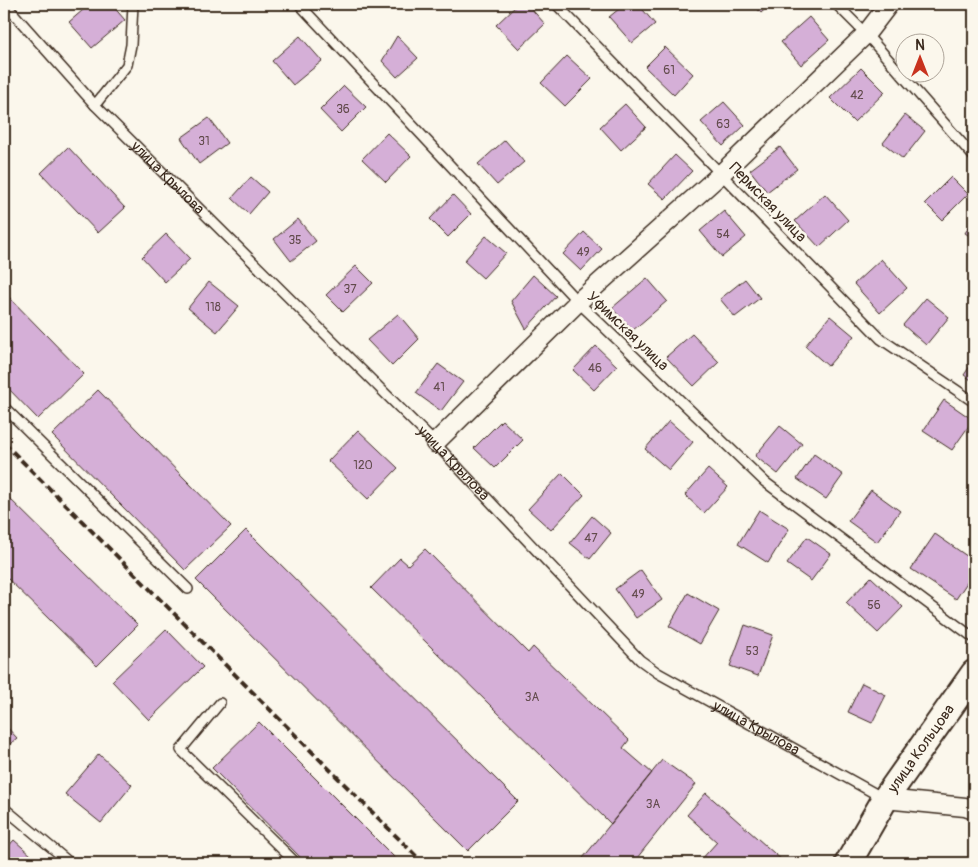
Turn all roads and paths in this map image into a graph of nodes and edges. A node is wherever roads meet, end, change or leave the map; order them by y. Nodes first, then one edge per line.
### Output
1 (5, 4) edge
2 (133, 4) edge
3 (299, 4) edge
4 (556, 4) edge
5 (836, 4) edge
6 (889, 4) edge
7 (866, 34) junction
8 (95, 105) junction
9 (974, 156) edge
10 (722, 173) junction
11 (578, 302) junction
12 (974, 402) edge
13 (4, 407) edge
14 (435, 443) junction
15 (188, 589) dead end
16 (974, 638) edge
17 (974, 673) edge
18 (220, 703) dead end
19 (885, 799) junction
20 (4, 808) edge
21 (974, 810) edge
22 (70, 863) edge
23 (296, 863) edge
24 (848, 863) edge

1 - 8 lane, улица Крылова
2 - 8 lane
3 - 11 lane, Уфимская улица
4 - 10 lane, Пермская улица
5 - 7 lane
6 - 7 street
7 - 9 lane
7 - 10 street
8 - 14 lane, улица Крылова
10 - 11 street
10 - 12 lane, Пермская улица
11 - 14 street
11 - 16 lane, Уфимская улица
13 - 15 lane
14 - 19 lane, улица Крылова
17 - 19 main road, улица Кольцова
18 - 23 lane
19 - 21 street, улица Крылова
19 - 24 main road, улица Кольцова
20 - 22 lane

